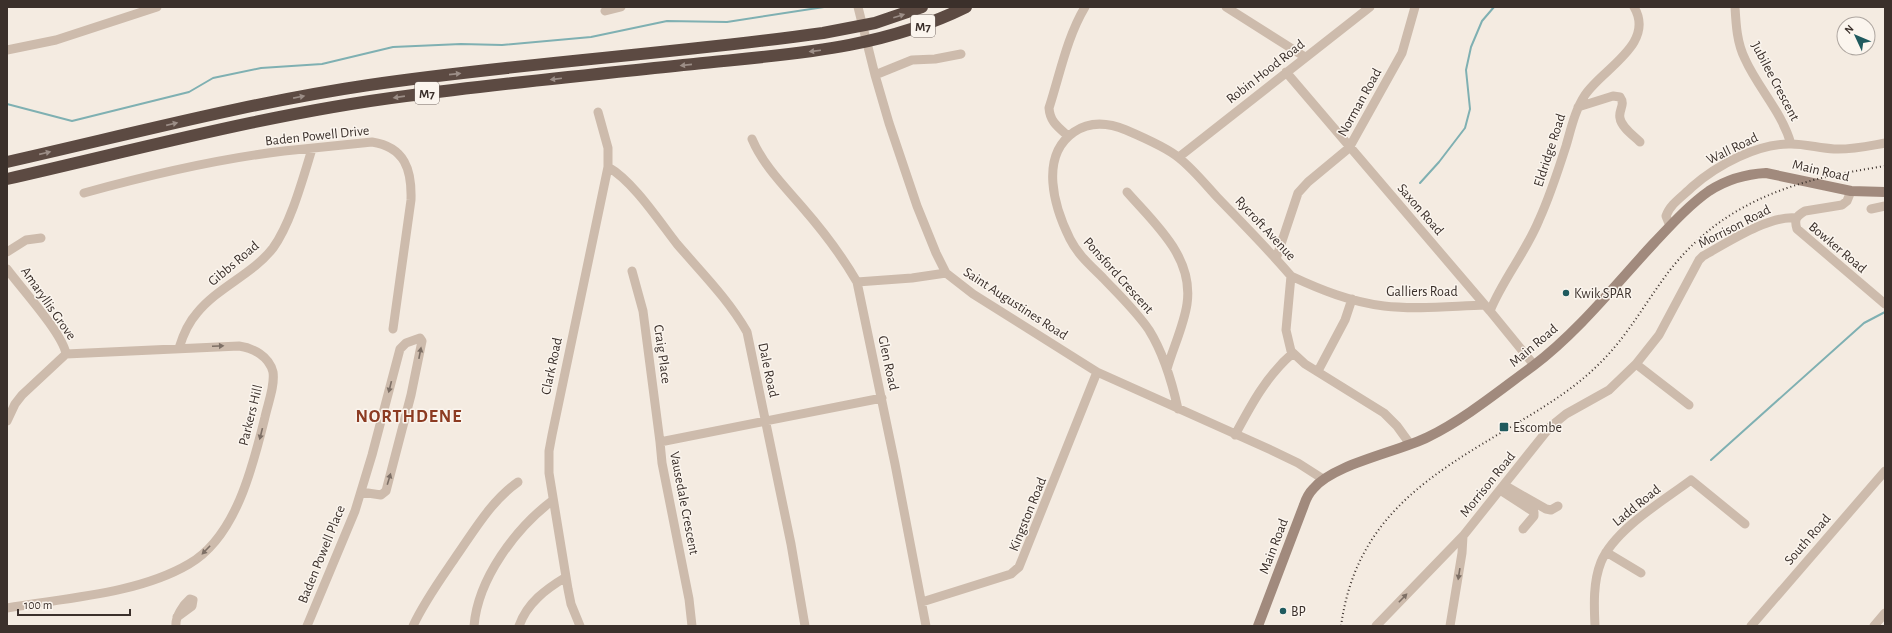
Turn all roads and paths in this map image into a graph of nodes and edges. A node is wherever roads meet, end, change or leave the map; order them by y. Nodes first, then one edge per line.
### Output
1 (157, 7) edge
2 (621, 7) edge
3 (858, 7) edge
4 (922, 7) edge
5 (966, 7) edge
6 (1085, 7) edge
7 (1226, 7) edge
8 (1370, 7) edge
9 (1415, 7) edge
10 (1634, 7) edge
11 (1735, 7) edge
12 (605, 11) dead end
13 (1286, 44) junction
14 (7, 50) edge
15 (961, 54) dead end
16 (1305, 57) junction
17 (1294, 65) junction
18 (1286, 72) junction
19 (875, 75) junction
20 (1578, 107) junction
21 (598, 112) dead end
22 (1068, 136) junction
23 (752, 139) dead end
24 (1640, 142) dead end
25 (1885, 143) edge
26 (1790, 144) junction
27 (1350, 148) junction
28 (312, 149) junction
29 (1179, 157) junction
30 (7, 162) edge
31 (608, 167) junction
32 (7, 179) edge
33 (1127, 192) dead end
34 (1851, 192) junction
35 (1885, 192) edge
36 (84, 193) dead end
37 (1885, 206) edge
38 (1871, 209) dead end
39 (1796, 218) junction
40 (1670, 226) junction
41 (40, 238) dead end
42 (7, 252) edge
43 (1276, 259) junction
44 (7, 269) edge
45 (632, 271) dead end
46 (946, 273) junction
47 (1291, 276) junction
48 (10, 277) edge
49 (857, 282) junction
50 (1352, 299) junction
51 (1885, 304) edge
52 (1488, 308) junction
53 (393, 329) dead end
54 (179, 348) junction
55 (1293, 353) junction
56 (66, 354) junction
57 (1636, 364) junction
58 (1534, 365) junction
59 (1167, 369) junction
60 (1318, 371) junction
61 (1097, 372) junction
62 (882, 398) junction
63 (1689, 405) dead end
64 (1178, 409) junction
65 (7, 421) edge
66 (766, 421) junction
67 (1235, 435) junction
68 (660, 442) junction
69 (1410, 444) junction
70 (1885, 471) edge
71 (1324, 479) junction
72 (518, 482) dead end
73 (1502, 488) junction
74 (361, 492) junction
75 (554, 500) junction
76 (1558, 506) dead end
77 (1744, 524) dead end
78 (1523, 529) dead end
79 (1463, 536) junction
80 (1606, 552) junction
81 (1641, 573) dead end
82 (566, 577) junction
83 (922, 602) junction
84 (7, 608) edge
85 (1885, 613) edge
86 (307, 626) edge
87 (413, 626) edge
88 (474, 626) edge
89 (519, 626) edge
90 (580, 626) edge
91 (692, 626) edge
92 (805, 626) edge
93 (926, 626) edge
94 (1258, 626) edge
95 (1376, 626) edge
96 (1450, 626) edge
97 (1595, 626) edge
98 (1751, 626) edge
99 (1874, 626) edge

1 - 14 street
2 - 12 street
3 - 19 street, Saint Augustines Road
30 -> 4 highway, M7
5 -> 32 highway, M7
6 - 22 street
7 - 13 street
8 - 16 street, Robin Hood Road
9 - 27 street, Norman Road
10 - 20 street, Eldridge Road
11 - 26 street, Jubilee Crescent
13 - 16 street
13 - 17 street
15 - 19 street
16 - 17 street, Robin Hood Road
17 - 18 street, Robin Hood Road
18 - 27 street, Saxon Road
18 - 29 street, Robin Hood Road
19 - 46 street, Saint Augustines Road
20 - 24 street
20 - 52 street, Eldridge Road
21 - 31 street, Clark Road
22 - 29 street, Rycroft Avenue
22 - 59 street, Ponsford Crescent
23 - 49 street, Glen Road
25 - 26 street, Wall Road
26 - 40 street, Wall Road
27 - 43 street, Norman Road
27 - 52 street, Saxon Road
28 - 36 street, Baden Powell Drive
28 - 53 street, Baden Powell Drive
28 - 54 street, Gibbs Road
29 - 43 street, Rycroft Avenue
31 - 66 street, Dale Road
31 - 75 street, Clark Road
33 - 59 street
34 - 35 main road, Main Road
34 - 39 street, Bowker Road
34 - 40 main road, Main Road
37 - 38 street
39 - 51 street, Bowker Road
39 - 57 street, Morrison Road
40 - 58 main road, Main Road
41 - 42 street
43 - 47 street, Rycroft Avenue
44 - 48 street, Amaryllis Grove
45 - 68 street, Craig Place
46 - 49 street
46 - 61 street, Saint Augustines Road
47 - 50 street, Galliers Road
47 - 55 street, Rycroft Avenue
48 - 56 street, Amaryllis Grove
49 - 62 street, Glen Road
50 - 52 street, Galliers Road
50 - 60 street
52 - 58 street, Saxon Road
54 - 56 street, Parkers Hill
54 -> 84 street, Parkers Hill
55 - 60 street
55 - 67 street
56 - 65 street
57 - 63 street
57 - 73 street, Morrison Road
58 - 69 main road, Main Road
59 - 64 street, Ponsford Crescent
60 - 69 street
61 - 64 street, Saint Augustines Road
61 - 83 street, Kingston Road
62 - 66 street, Vausedale Crescent
62 - 83 street, Glen Road
64 - 67 street, Saint Augustines Road
66 - 68 street, Vausedale Crescent
66 - 92 street, Dale Road
67 - 71 street, Saint Augustines Road
68 - 91 street, Vausedale Crescent
69 - 71 main road, Main Road
70 - 98 street, South Road
71 - 94 main road, Main Road
72 - 87 street
73 - 76 street
73 - 78 street
73 - 79 street, Morrison Road
74 -> 74 street, Baden Powell Place
74 - 86 street, Baden Powell Place
75 - 82 street, Clark Road
75 - 88 street
77 - 80 street, Ladd Road
95 -> 79 street, Morrison Road
79 -> 96 street
80 - 81 street
80 - 97 street, Ladd Road
82 - 89 street
82 - 90 street, Clark Road
83 - 93 street, Glen Road
85 - 99 street

